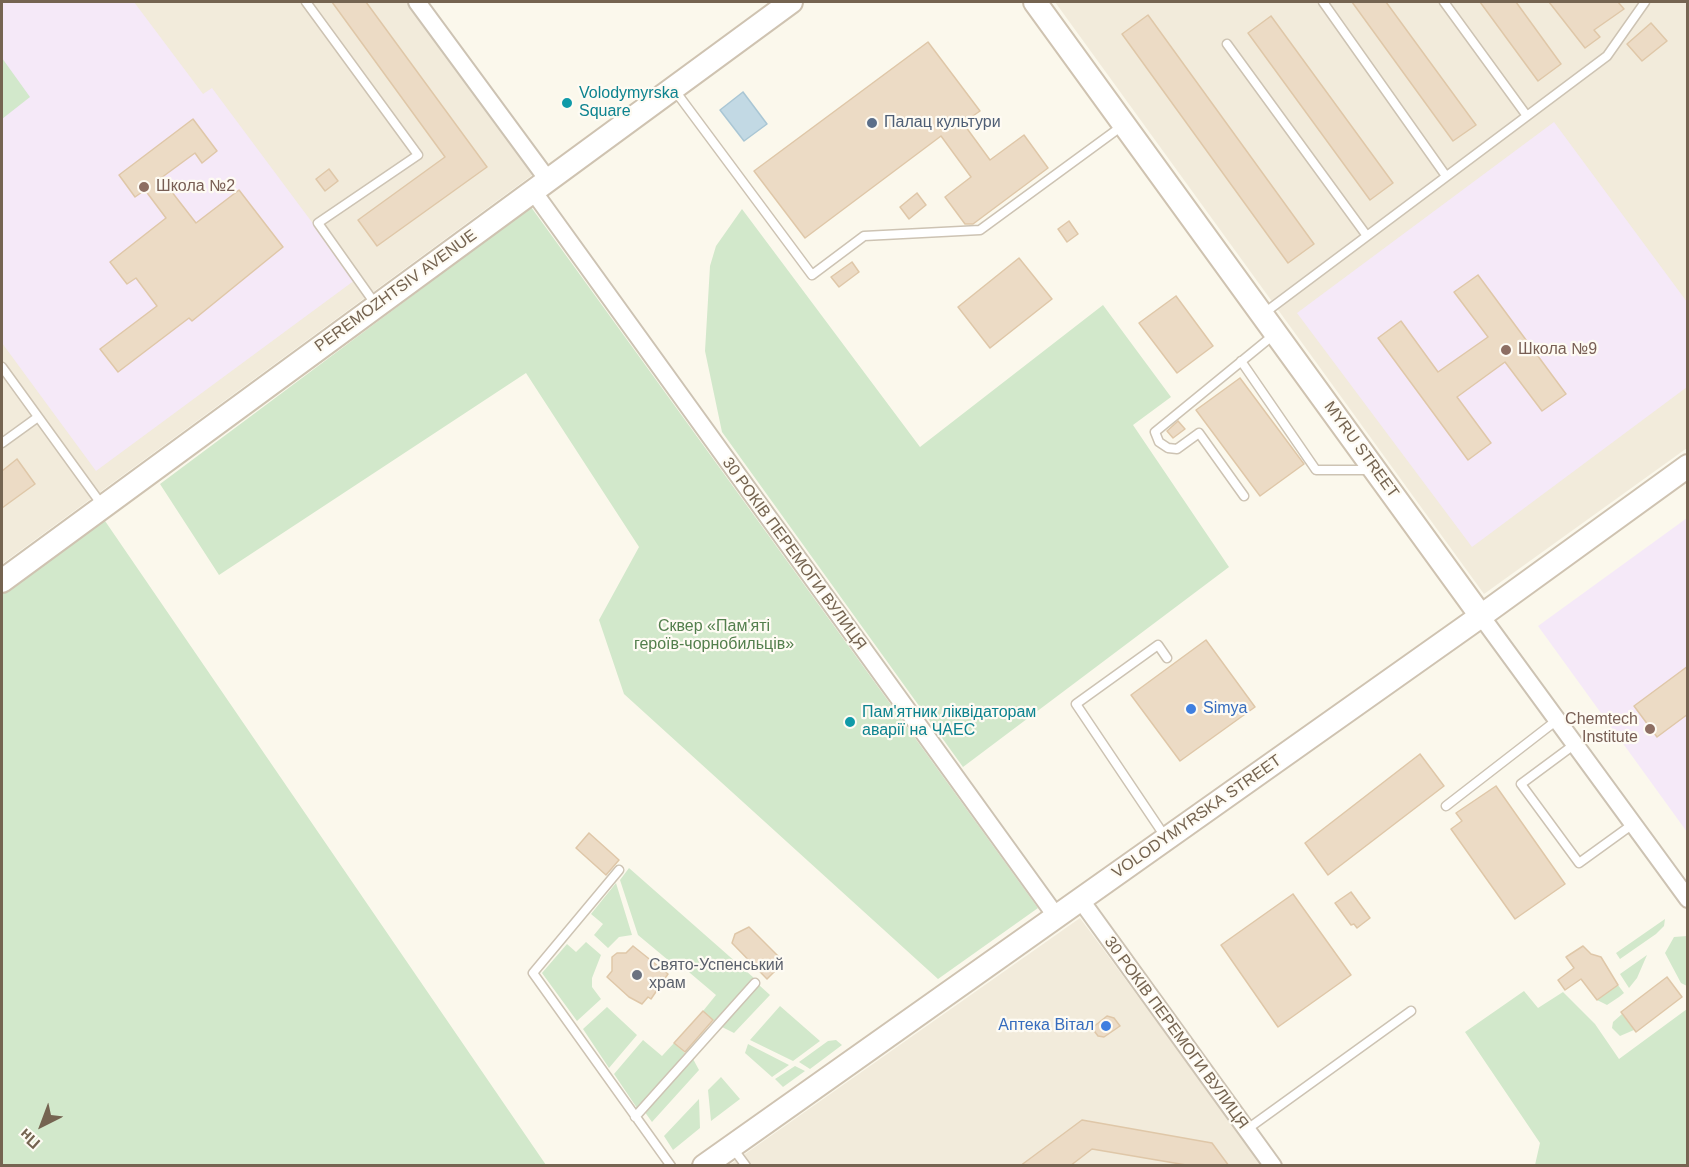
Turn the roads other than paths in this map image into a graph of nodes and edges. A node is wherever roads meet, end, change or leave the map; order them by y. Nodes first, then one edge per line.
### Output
1 (306, 2) edge
2 (417, 2) edge
3 (791, 2) edge
4 (1035, 2) edge
5 (1323, 2) edge
6 (1444, 2) edge
7 (1644, 2) edge
8 (1227, 44) dead end
9 (673, 88) junction
10 (1527, 116) junction
11 (1124, 124) junction
12 (1446, 176) junction
13 (540, 185) junction
14 (1367, 236) junction
15 (377, 306) junction
16 (1263, 314) junction
17 (1276, 333) junction
18 (1241, 361) junction
19 (2, 367) edge
20 (38, 417) junction
21 (2, 443) edge
22 (1688, 466) edge
23 (1376, 470) junction
24 (1244, 496) dead end
25 (103, 506) junction
26 (2, 581) edge
27 (1481, 616) junction
28 (1167, 658) dead end
29 (1557, 720) junction
30 (1575, 744) junction
31 (1446, 806) dead end
32 (1633, 824) junction
33 (1166, 838) junction
34 (619, 870) dead end
35 (1080, 899) junction
36 (1688, 899) edge
37 (1056, 916) junction
38 (755, 983) dead end
39 (1411, 1011) dead end
40 (634, 1118) junction
41 (1246, 1130) junction
42 (732, 1146) junction
43 (670, 1166) edge
44 (704, 1166) edge
45 (746, 1166) edge
46 (1273, 1166) edge

1 - 15 lane
2 - 13 street, 30 РОКІВ ПЕРЕМОГИ ВУЛИЦЯ
3 - 9 street, PEREMOZHTSIV AVENUE
4 - 11 street, MYRU STREET
5 - 12 lane
6 - 10 lane
7 - 10 lane
8 - 14 lane
9 - 11 lane
9 - 13 street, PEREMOZHTSIV AVENUE
10 - 12 lane
11 - 16 street, MYRU STREET
12 - 14 lane
13 - 15 street, PEREMOZHTSIV AVENUE
13 - 37 street, 30 РОКІВ ПЕРЕМОГИ ВУЛИЦЯ
14 - 16 lane
15 - 25 street, PEREMOZHTSIV AVENUE
16 - 17 street, MYRU STREET
17 - 18 lane
17 - 23 street, MYRU STREET
18 - 23 lane
18 - 24 lane
19 - 20 lane
20 - 21 lane
20 - 25 lane
22 - 27 street, VOLODYMYRSKA STREET
23 - 27 street, MYRU STREET
25 - 26 street, PEREMOZHTSIV AVENUE
27 - 29 street, MYRU STREET
27 - 33 street, VOLODYMYRSKA STREET
28 - 33 lane
29 - 30 street, MYRU STREET
29 - 31 lane
30 - 32 street, MYRU STREET
30 - 32 lane
32 - 36 street, MYRU STREET
33 - 35 street, VOLODYMYRSKA STREET
34 - 40 lane
35 - 37 street, VOLODYMYRSKA STREET
35 - 41 street, 30 РОКІВ ПЕРЕМОГИ ВУЛИЦЯ
37 - 42 street, VOLODYMYRSKA STREET
38 - 40 lane
39 - 41 lane
40 - 43 lane
41 - 46 street, 30 РОКІВ ПЕРЕМОГИ ВУЛИЦЯ
42 - 44 street, VOLODYMYRSKA STREET
42 - 45 lane

